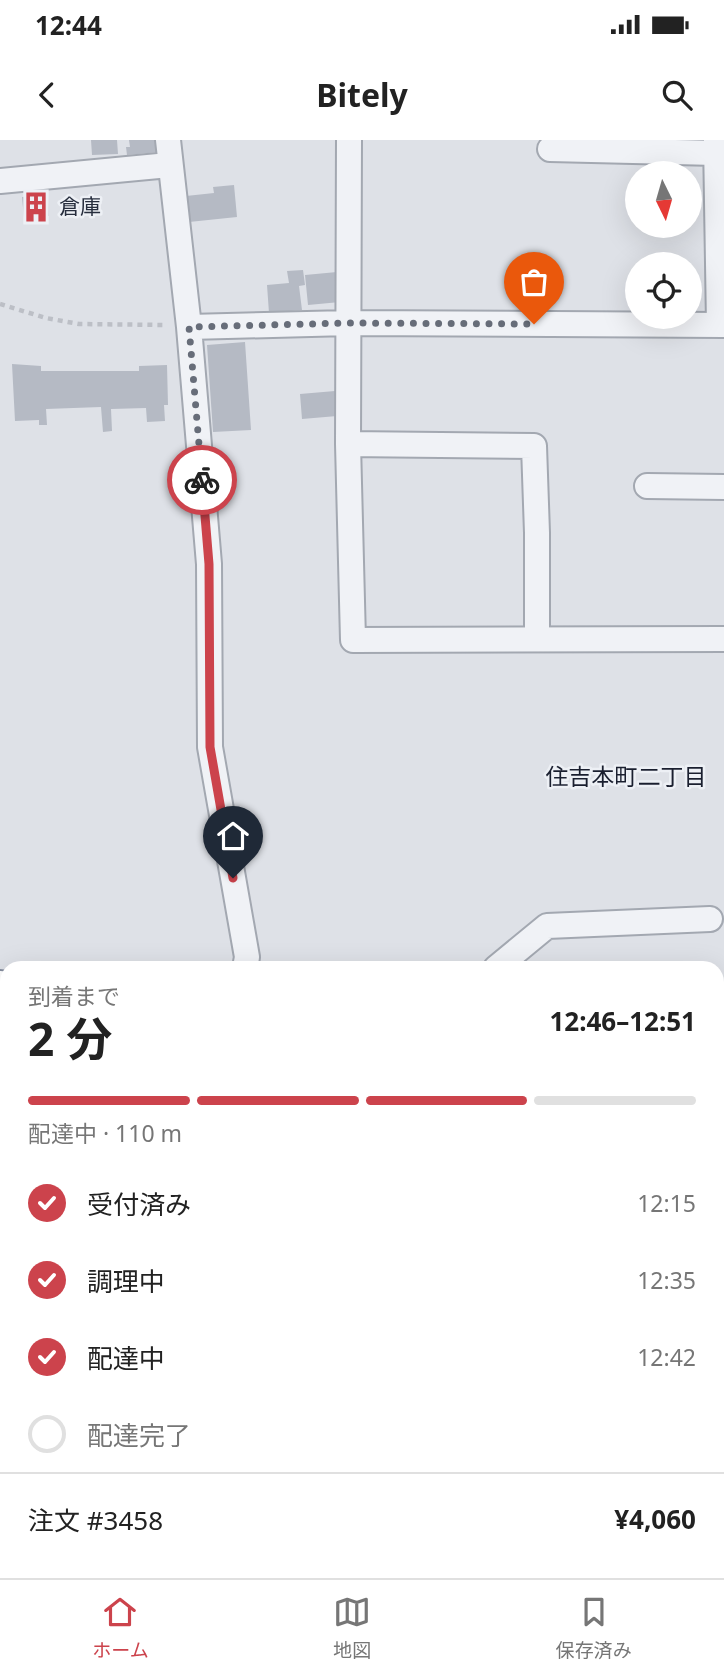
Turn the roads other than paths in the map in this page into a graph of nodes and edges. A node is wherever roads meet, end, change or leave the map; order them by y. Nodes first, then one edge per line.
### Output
1 (168, 140) edge
2 (349, 140) edge
3 (716, 146) edge
4 (550, 149) dead end
5 (169, 165) junction
6 (0, 181) edge
7 (349, 323) junction
8 (721, 325) edge
9 (189, 327) junction
10 (348, 444) junction
11 (648, 486) dead end
12 (724, 487) edge
13 (537, 639) junction
14 (724, 639) edge
15 (710, 919) dead end
16 (246, 961) edge
17 (504, 961) edge

1 - 5 street
2 - 7 street
3 - 4 street
3 - 8 street
5 - 6 street
5 - 9 street
7 - 8 street
7 - 9 street
7 - 10 street
9 - 16 street
10 - 13 street
10 - 13 street
11 - 12 street
13 - 14 street
15 - 17 street

